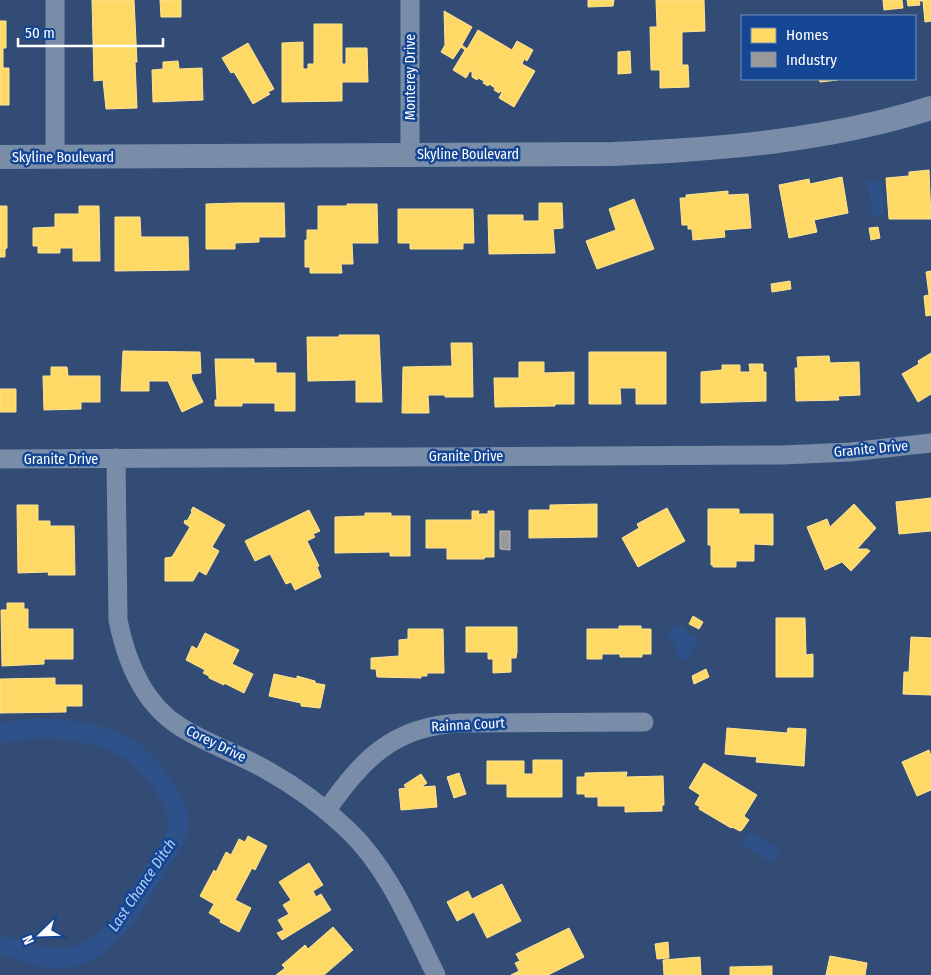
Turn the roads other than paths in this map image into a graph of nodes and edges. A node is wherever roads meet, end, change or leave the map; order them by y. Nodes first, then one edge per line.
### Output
1 (55, 0) edge
2 (410, 0) edge
3 (931, 108) edge
4 (410, 155) junction
5 (0, 156) edge
6 (55, 156) junction
7 (931, 444) edge
8 (116, 458) junction
9 (0, 459) edge
10 (644, 722) dead end
11 (326, 811) junction
12 (436, 975) edge

1 - 6 street
2 - 4 street, Monterey Drive
3 - 4 street, Skyline Boulevard
4 - 6 street, Skyline Boulevard
5 - 6 street, Skyline Boulevard
7 - 8 street, Granite Drive
8 - 9 street, Granite Drive
8 - 11 street, Corey Drive
10 - 11 street, Rainna Court
11 - 12 street, Corey Drive

